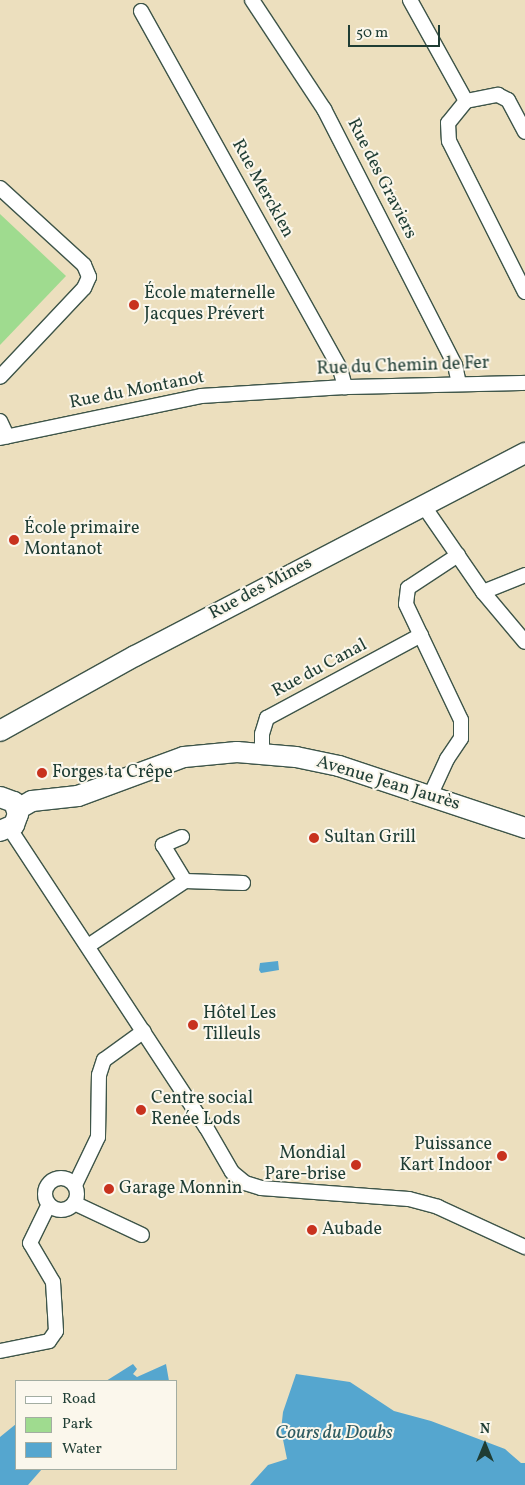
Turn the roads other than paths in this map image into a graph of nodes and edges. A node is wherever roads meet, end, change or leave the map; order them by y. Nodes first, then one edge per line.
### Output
1 (252, 0) edge
2 (410, 0) edge
3 (141, 11) dead end
4 (466, 101) junction
5 (525, 132) edge
6 (0, 188) edge
7 (525, 292) edge
8 (0, 377) edge
9 (525, 383) edge
10 (459, 384) junction
11 (345, 387) junction
12 (282, 390) joint
13 (0, 421) edge
14 (3, 437) edge
15 (525, 454) edge
16 (423, 505) junction
17 (458, 556) junction
18 (525, 575) edge
19 (483, 592) junction
20 (421, 635) junction
21 (525, 642) edge
22 (0, 731) edge
23 (262, 754) junction
24 (430, 796) junction
25 (0, 797) edge
26 (18, 809) junction
27 (525, 828) edge
28 (5, 830) edge
29 (182, 837) dead end
30 (185, 881) junction
31 (243, 883) dead end
32 (88, 946) junction
33 (144, 1031) junction
34 (75, 1185) junction
35 (48, 1204) junction
36 (74, 1204) junction
37 (142, 1235) dead end
38 (525, 1247) edge
39 (0, 1351) edge

1 - 10 street, Rue des Graviers
2 - 4 street
3 - 11 street, Rue Mercklen
4 - 5 street
4 - 7 street
6 - 8 street
9 - 10 street, Rue du Chemin de Fer
10 - 11 street, Rue du Chemin de Fer
11 - 12 street, Rue du Chemin de Fer
12 - 14 street, Rue du Montanot
13 - 14 street
15 - 16 street, Rue des Mines
16 - 17 street
16 - 22 street, Rue des Mines
17 - 19 street
17 - 20 street
18 - 19 street
19 - 21 street
20 - 23 street, Rue du Canal
20 - 24 street
23 - 24 street, Avenue Jean Jaurès
23 - 26 street, Avenue Jean Jaurès
24 - 27 street, Avenue Jean Jaurès
25 - 26 street
26 - 28 street
28 - 32 street
29 - 30 street
30 - 31 street
30 - 32 street
32 - 33 street
33 - 34 street
33 - 38 street
34 - 35 street
34 - 36 street
35 - 36 street
35 - 39 street
36 - 37 street

